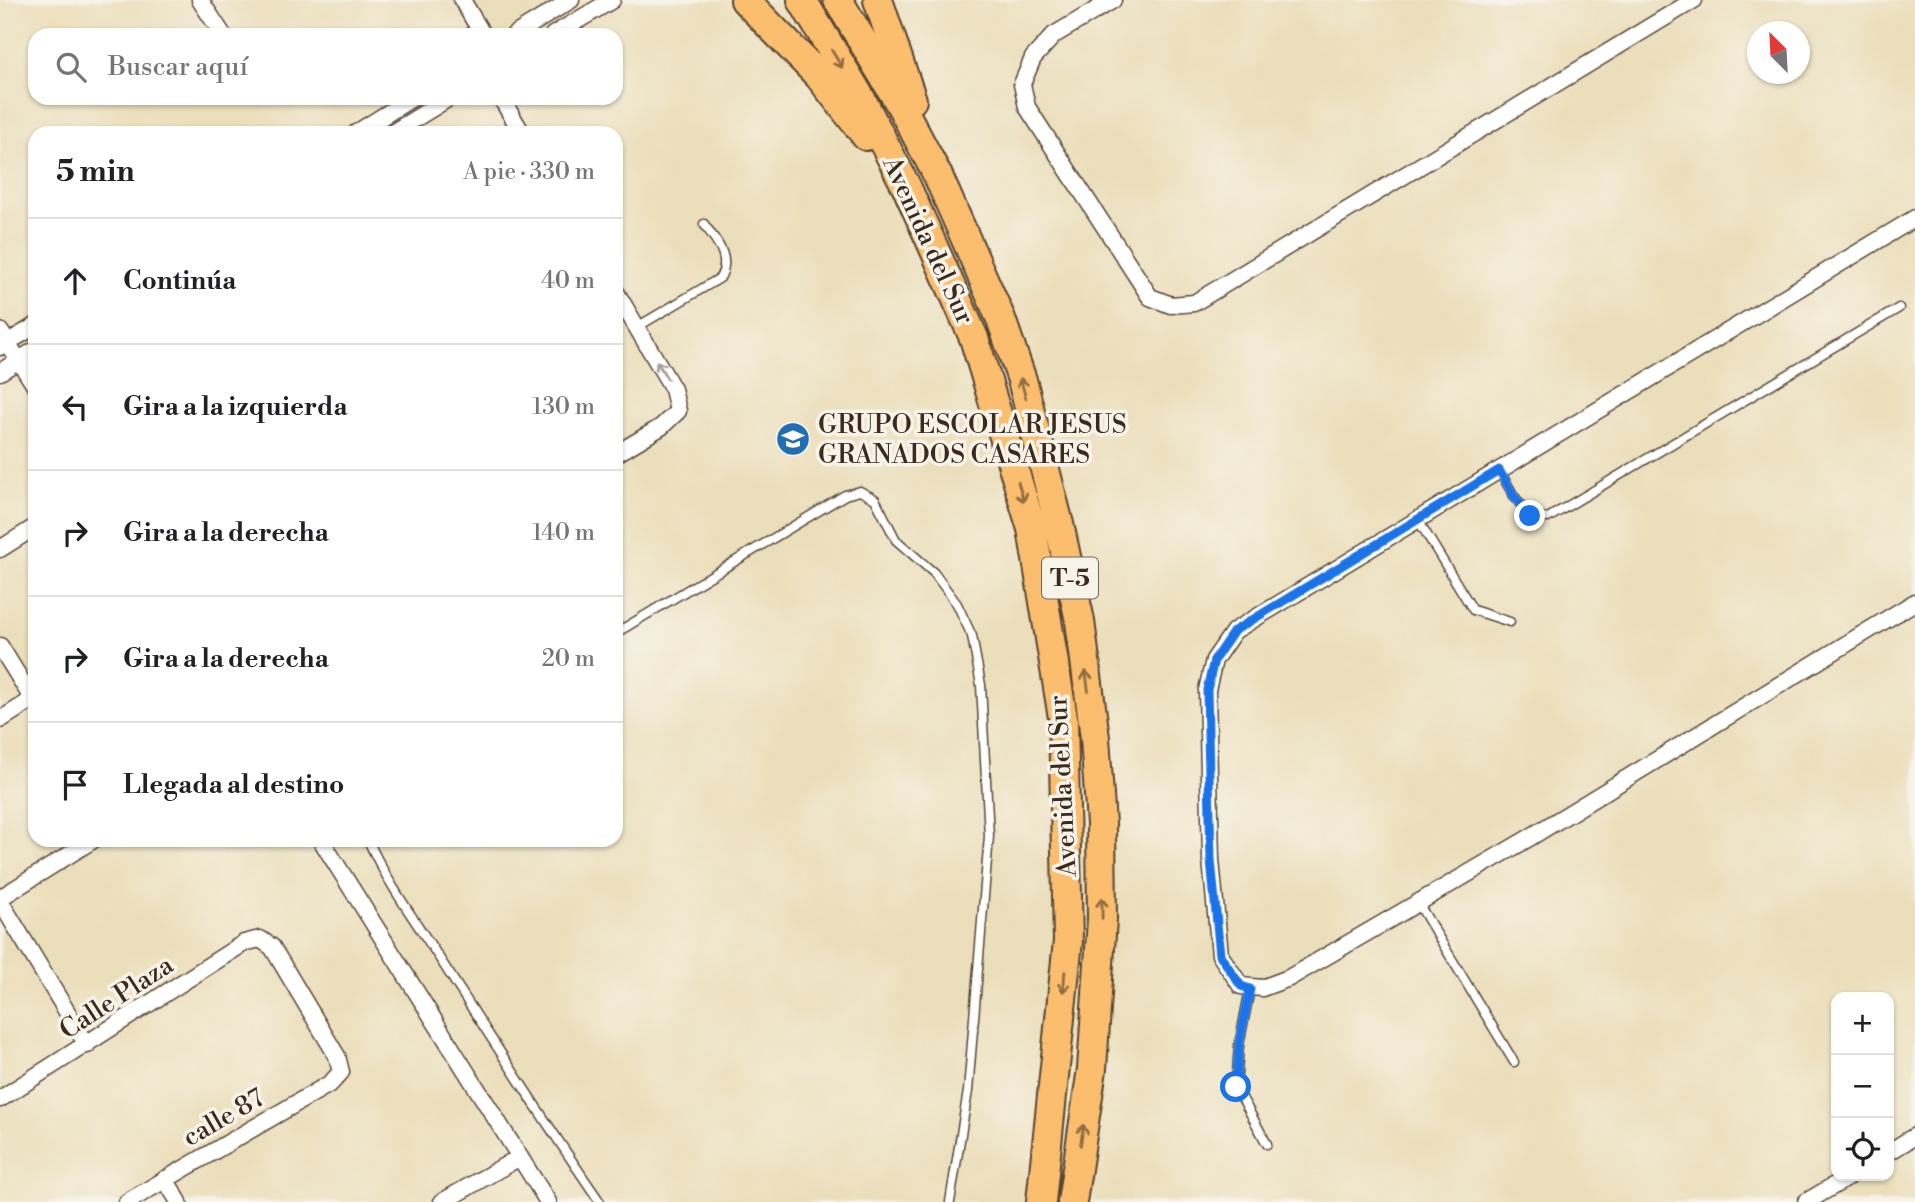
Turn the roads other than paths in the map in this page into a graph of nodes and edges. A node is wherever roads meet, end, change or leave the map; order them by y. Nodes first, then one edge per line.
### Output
1 (200, 0) edge
2 (462, 0) edge
3 (571, 0) edge
4 (612, 0) edge
5 (745, 0) edge
6 (802, 0) edge
7 (838, 0) edge
8 (878, 0) edge
9 (1113, 0) edge
10 (1694, 0) edge
11 (218, 28) edge
12 (479, 28) edge
13 (525, 28) edge
14 (565, 28) edge
15 (401, 105) edge
16 (438, 105) edge
17 (505, 105) edge
18 (367, 126) edge
19 (403, 126) edge
20 (518, 126) edge
21 (938, 176) junction
22 (907, 188) junction
23 (1915, 218) edge
24 (704, 224) dead end
25 (623, 304) edge
26 (1899, 308) dead end
27 (637, 327) junction
28 (28, 329) edge
29 (2, 340) edge
30 (28, 354) edge
31 (19, 360) junction
32 (0, 372) edge
33 (28, 375) edge
34 (623, 450) edge
35 (1499, 470) junction
36 (1418, 520) junction
37 (28, 531) edge
38 (0, 549) edge
39 (1915, 602) edge
40 (1510, 622) dead end
41 (623, 629) edge
42 (0, 646) edge
43 (28, 691) edge
44 (28, 704) edge
45 (0, 720) edge
46 (82, 847) edge
47 (325, 847) edge
48 (371, 847) edge
49 (0, 900) edge
50 (1418, 903) junction
51 (1250, 989) junction
52 (87, 1045) junction
53 (1514, 1062) dead end
54 (341, 1072) joint
55 (0, 1099) edge
56 (1911, 1139) edge
57 (1267, 1144) dead end
58 (1894, 1149) edge
59 (1915, 1156) edge
60 (520, 1157) junction
61 (165, 1179) junction
62 (1842, 1181) edge
63 (127, 1202) edge
64 (179, 1202) edge
65 (442, 1202) edge
66 (548, 1202) edge
67 (600, 1202) edge
68 (950, 1202) edge
69 (1041, 1202) edge
70 (1072, 1202) edge
71 (1806, 1202) edge

1 - 11 street
2 - 12 street
3 - 13 street
4 - 14 street
5 - 22 highway
6 -> 22 highway, Avenida del Sur / T-5
7 - 21 highway, Avenida del Sur / T-5
8 - 21 highway
9 - 10 street
15 - 18 street
16 - 19 street
17 - 20 street
70 -> 21 highway, Avenida del Sur / T-5
22 -> 69 highway, Avenida del Sur / T-5
23 - 35 street
24 - 27 lane
25 - 27 street
26 - 35 lane
34 -> 27 street
28 - 29 street
29 - 31 street
30 - 31 street
31 - 32 street
31 - 33 street
35 - 36 street
36 - 40 lane
36 - 51 street
37 - 38 street
39 - 50 street
41 - 68 lane
42 - 43 street
44 - 45 street
46 - 49 street
47 - 60 street
48 - 67 lane
49 - 52 street
50 - 51 street
50 - 53 lane
51 - 57 lane
52 - 54 street, Calle Plaza
52 - 55 street, Calle Plaza
54 - 61 street, calle 87
56 - 58 street
56 - 59 street
60 - 65 street
60 - 66 street
61 - 63 street, calle 87
61 - 64 street
62 - 71 street

